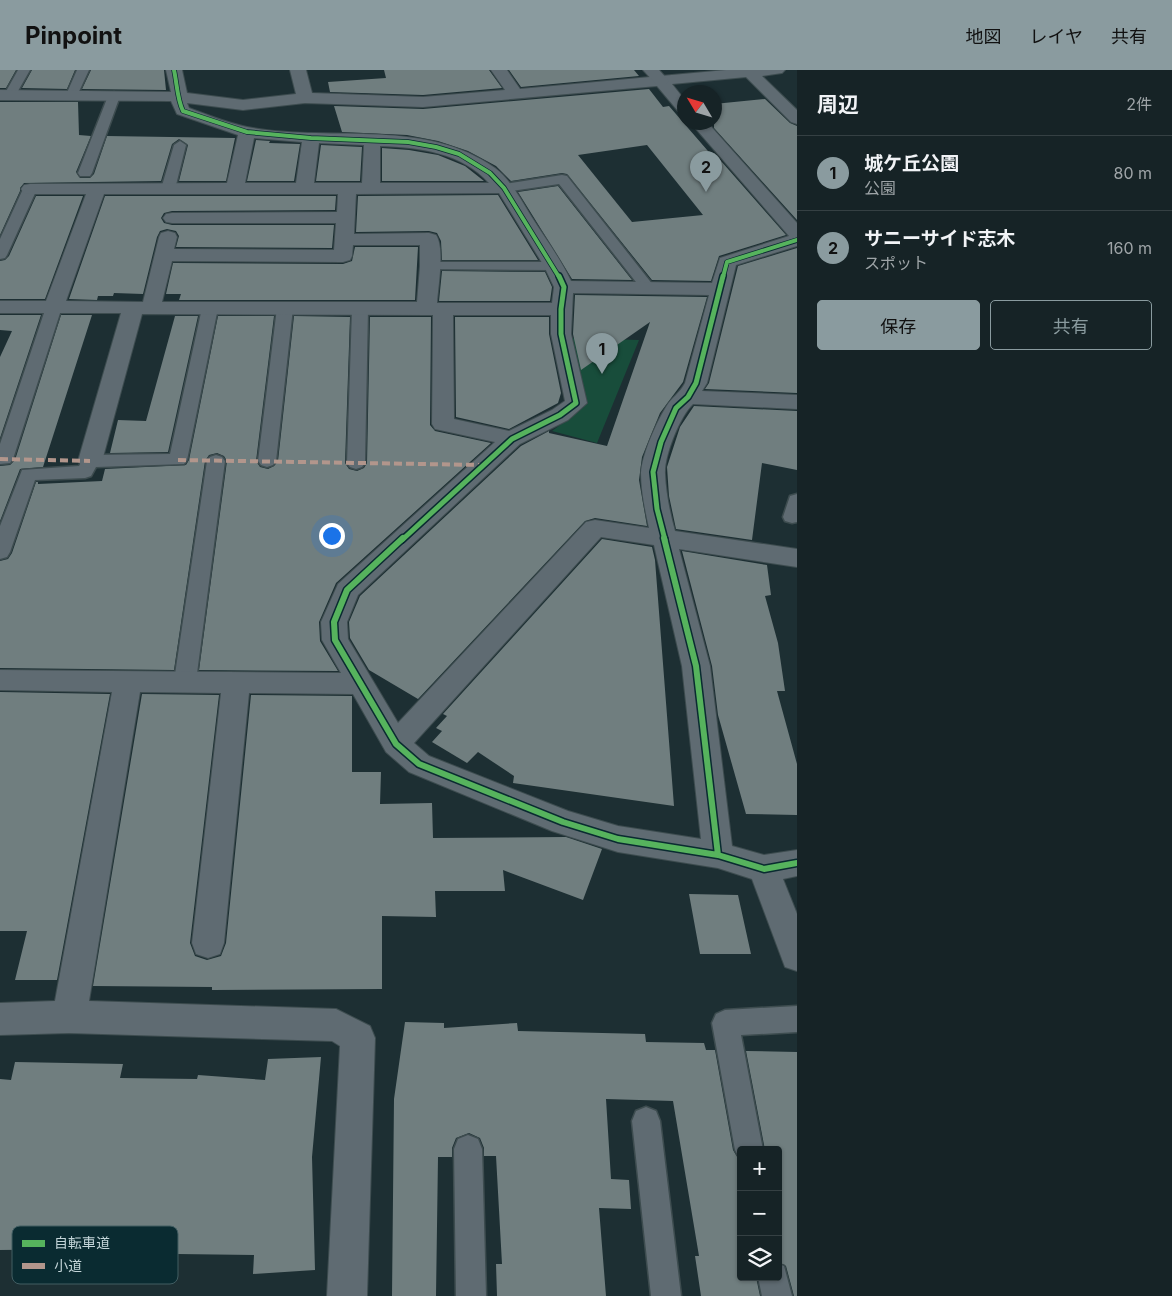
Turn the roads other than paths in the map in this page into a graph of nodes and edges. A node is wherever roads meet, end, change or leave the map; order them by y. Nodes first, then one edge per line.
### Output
1 (24, 70) edge
2 (84, 70) edge
3 (174, 70) edge
4 (298, 70) edge
5 (499, 70) edge
6 (777, 70) edge
7 (750, 73) junction
8 (656, 76) edge
9 (516, 94) junction
10 (5, 95) edge
11 (72, 95) junction
12 (114, 96) junction
13 (180, 97) junction
14 (305, 98) junction
15 (677, 100) edge
16 (797, 119) edge
17 (705, 130) edge
18 (247, 132) junction
19 (311, 138) junction
20 (372, 141) junction
21 (180, 145) dead end
22 (85, 173) dead end
23 (504, 188) junction
24 (30, 189) joint
25 (97, 189) junction
26 (172, 189) junction
27 (235, 189) junction
28 (304, 189) junction
29 (347, 189) junction
30 (371, 189) junction
31 (172, 218) junction
32 (346, 218) junction
33 (797, 234) edge
34 (344, 240) junction
35 (797, 240) edge
36 (165, 255) junction
37 (0, 256) edge
38 (430, 266) junction
39 (554, 266) junction
40 (564, 287) junction
41 (648, 288) junction
42 (719, 289) junction
43 (0, 307) edge
44 (54, 307) junction
45 (142, 308) junction
46 (210, 308) junction
47 (285, 308) junction
48 (360, 309) junction
49 (435, 309) junction
50 (560, 309) junction
51 (688, 397) junction
52 (797, 402) edge
53 (512, 439) junction
54 (4, 459) dead end
55 (90, 461) junction
56 (216, 461) dead end
57 (267, 461) dead end
58 (356, 463) dead end
59 (666, 539) junction
60 (0, 552) edge
61 (797, 558) edge
62 (0, 680) edge
63 (128, 681) junction
64 (185, 682) junction
65 (236, 682) junction
66 (362, 684) junction
67 (396, 744) junction
68 (718, 855) junction
69 (797, 863) edge
70 (764, 869) junction
71 (208, 943) dead end
72 (797, 956) edge
73 (69, 1018) junction
74 (0, 1019) edge
75 (797, 1019) edge
76 (646, 1121) dead end
77 (748, 1146) edge
78 (468, 1149) dead end
79 (774, 1281) edge
80 (347, 1296) edge
81 (471, 1296) edge
82 (666, 1296) edge
83 (776, 1296) edge

1 - 10 lane
2 - 11 lane
3 - 13 street
4 - 14 street
5 - 9 street
6 - 7 street
7 - 8 street
7 - 16 street
8 - 9 street
8 - 15 street
9 - 14 street
10 - 11 street
11 - 12 street
12 - 13 street
12 - 22 lane
13 - 14 street
13 - 18 street
17 - 33 street
18 - 19 street
18 - 27 street
19 - 20 street
19 - 28 street
20 - 23 street
20 - 30 street
21 - 26 lane
23 - 30 street
23 - 39 street
23 - 41 lane
24 - 25 street
24 - 37 lane
25 - 26 street
25 - 44 street
26 - 27 street
26 - 31 street
27 - 28 street
28 - 29 street
29 - 30 street
29 - 32 street
31 - 32 street
31 - 36 street
32 - 34 street
34 - 36 street
34 - 38 street
35 - 42 street
36 - 45 street
38 - 39 lane
38 - 49 street
39 - 40 street
40 - 41 street
40 - 50 street
41 - 42 street
42 - 51 street
43 - 44 street
44 - 45 street
44 - 54 lane
45 - 46 street
45 - 55 street
46 - 47 street
46 - 55 lane
47 - 48 street
47 - 57 lane
48 - 49 street
48 - 58 lane
49 - 50 street
49 - 53 street
50 - 53 street
51 - 52 street
51 - 59 street
53 - 66 street
55 - 60 lane
56 - 64 lane
59 - 61 street
59 - 67 street
59 - 68 street
62 - 63 street
63 - 64 street
63 - 73 street
64 - 65 street
65 - 66 street
65 - 71 street
66 - 67 street
67 - 68 street
68 - 70 street
69 - 70 street
70 - 72 street
73 - 74 street
73 - 80 street
75 - 77 lane
76 - 82 lane
78 - 81 lane
79 - 83 lane

